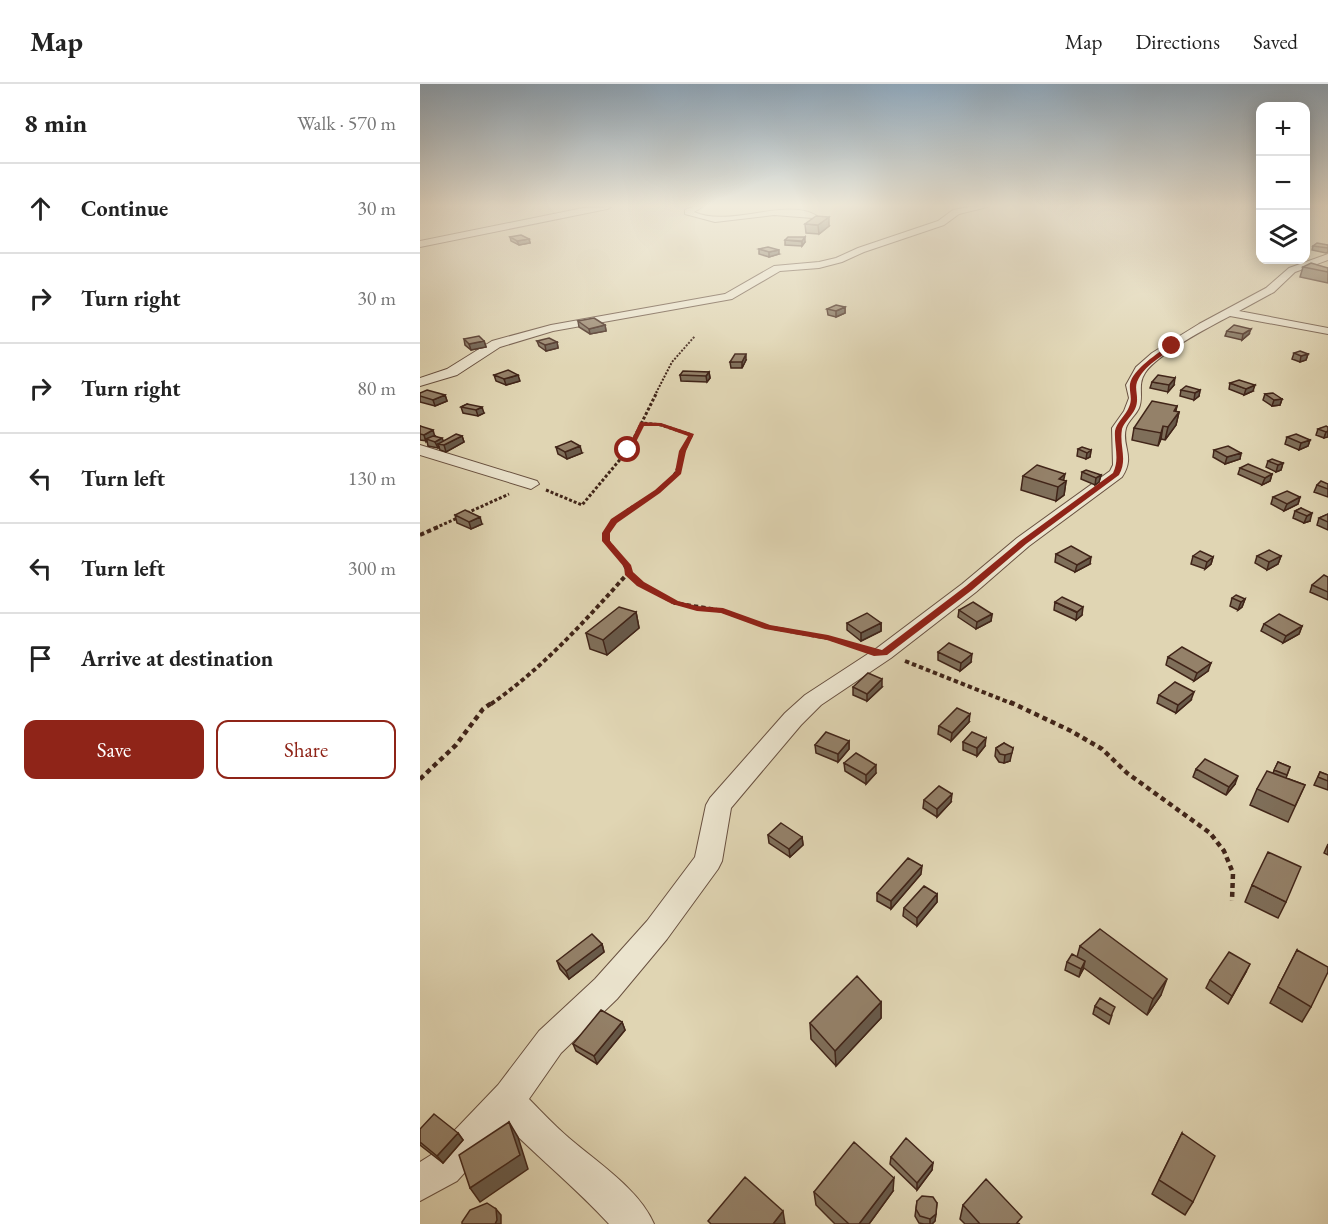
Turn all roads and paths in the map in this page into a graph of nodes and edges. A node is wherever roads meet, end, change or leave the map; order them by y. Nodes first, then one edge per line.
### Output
1 (841, 260) edge
2 (1319, 260) edge
3 (1227, 312) junction
4 (1328, 331) edge
5 (695, 336) dead end
6 (420, 382) edge
7 (642, 423) junction
8 (420, 450) edge
9 (531, 484) junction
10 (420, 535) edge
11 (628, 573) junction
12 (884, 653) junction
13 (420, 779) edge
14 (1232, 902) dead end
15 (506, 1101) junction
16 (420, 1183) edge
17 (635, 1224) edge

1 - 6 street
2 - 3 street
3 - 4 street
3 - 12 street
5 - 7 path
7 - 9 path
7 - 11 path
8 - 9 street
9 - 10 path
11 - 12 path
11 - 13 path
12 - 14 path
12 - 15 street
15 - 16 street
15 - 17 street

